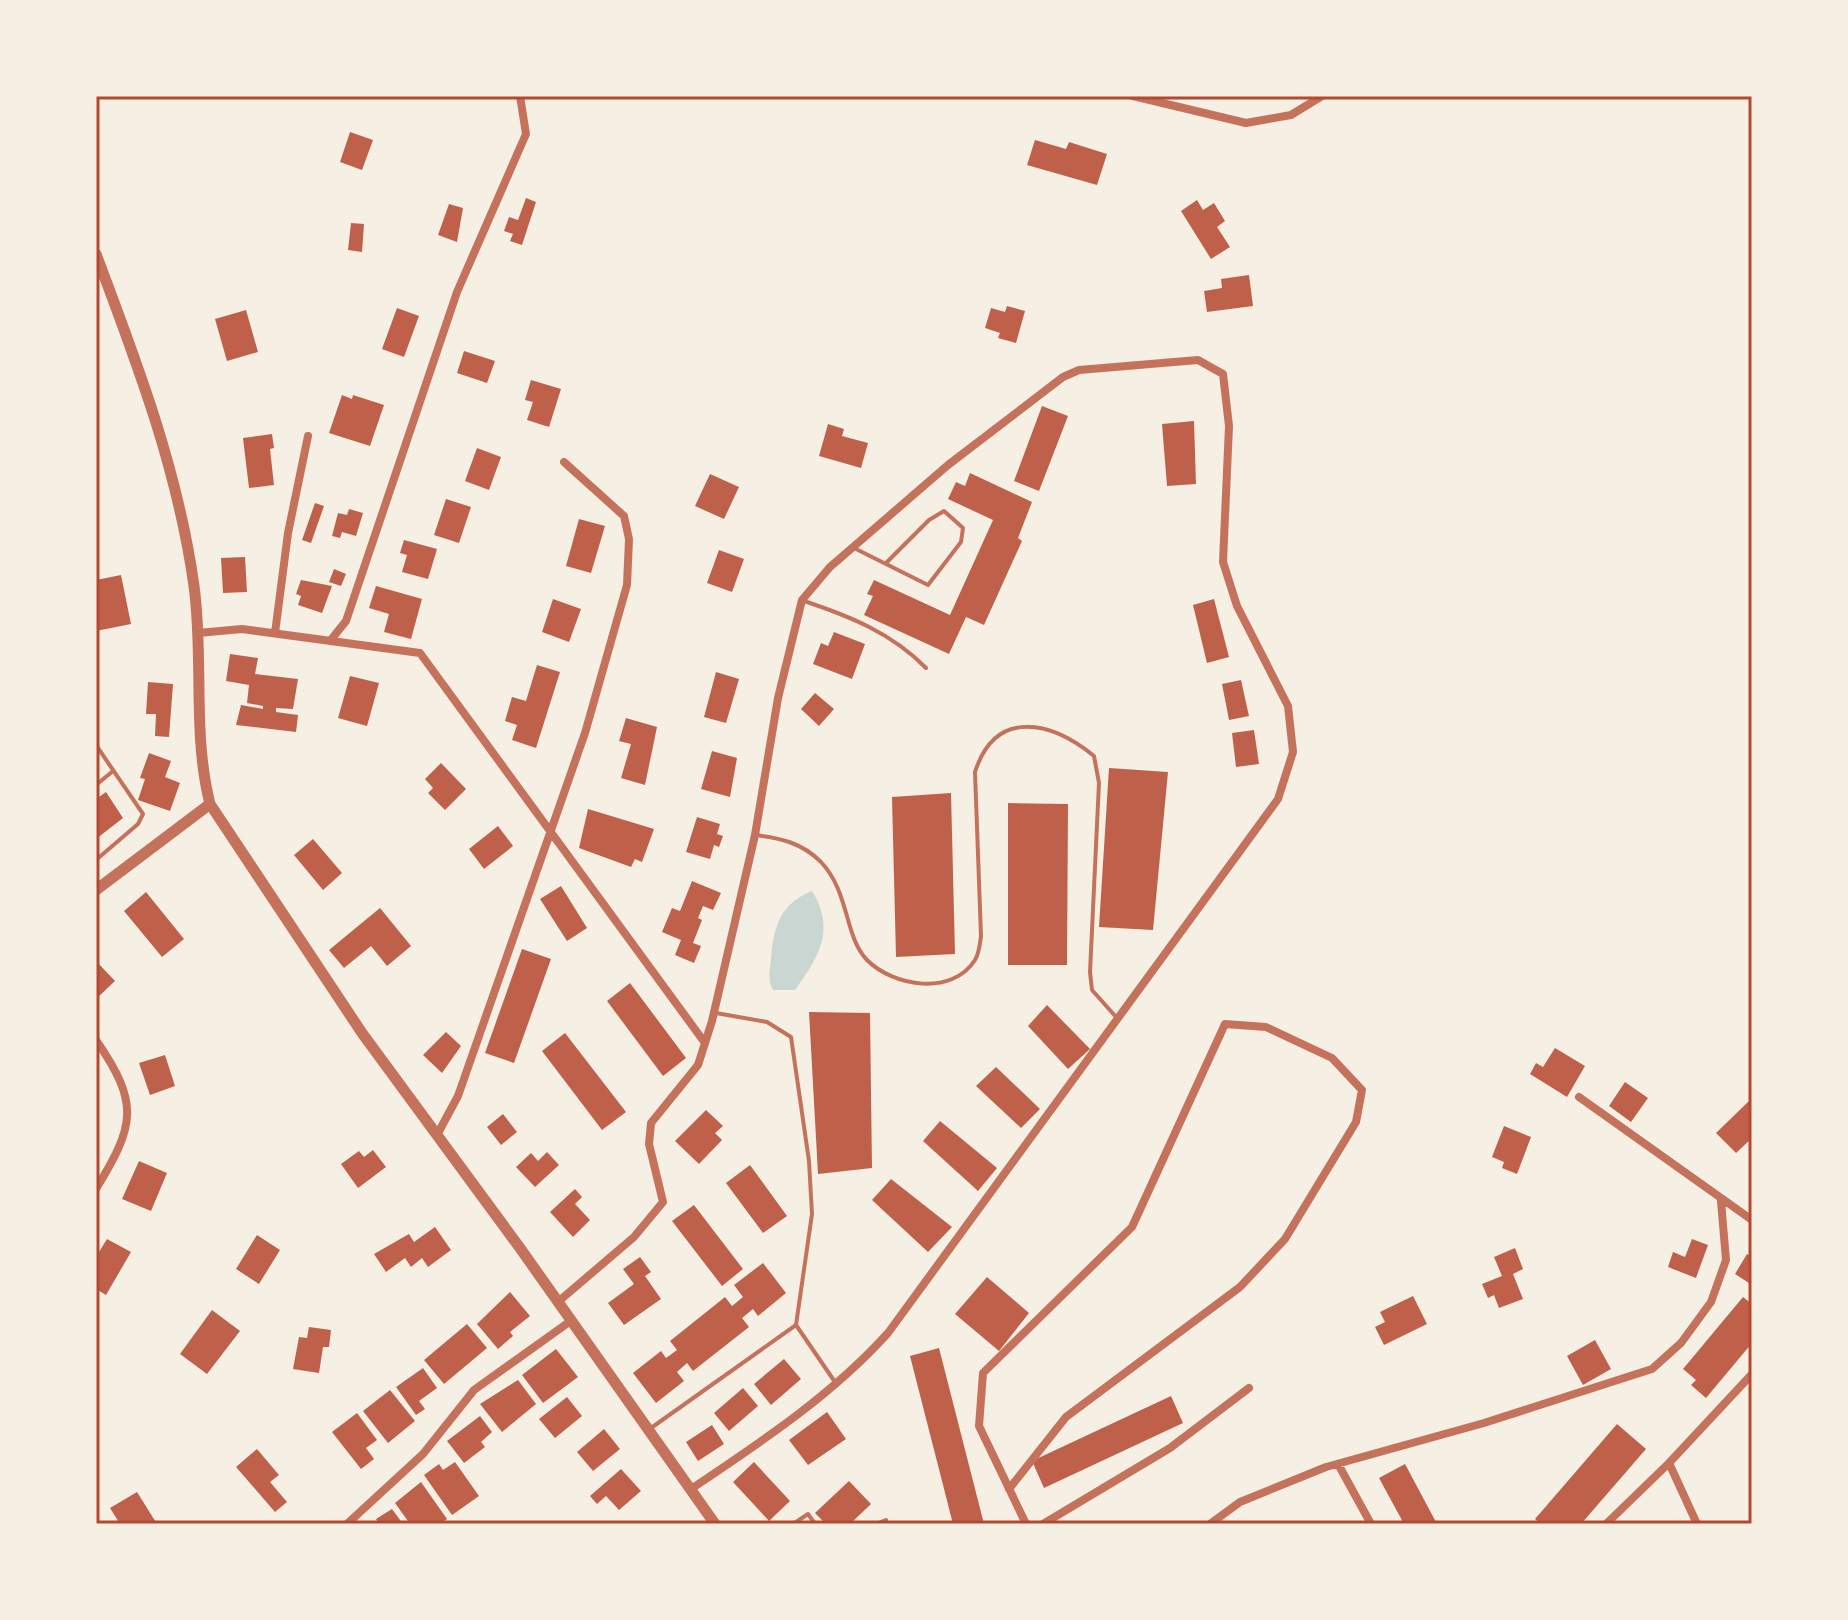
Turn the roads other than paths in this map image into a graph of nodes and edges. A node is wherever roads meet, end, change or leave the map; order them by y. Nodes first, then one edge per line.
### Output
1 (520, 96) edge
2 (1133, 96) edge
3 (1322, 96) edge
4 (96, 254) edge
5 (308, 436) dead end
6 (564, 462) dead end
7 (854, 548) junction
8 (886, 563) junction
9 (802, 600) junction
10 (198, 633) junction
11 (275, 633) junction
12 (330, 641) junction
13 (926, 668) dead end
14 (96, 745) edge
15 (113, 771) junction
16 (96, 785) edge
17 (210, 804) junction
18 (550, 830) junction
19 (755, 835) junction
20 (96, 860) edge
21 (96, 890) edge
22 (714, 1013) junction
23 (1119, 1020) junction
24 (96, 1040) edge
25 (705, 1043) junction
26 (1579, 1097) dead end
27 (437, 1135) junction
28 (96, 1189) edge
29 (1721, 1201) junction
30 (1752, 1220) edge
31 (559, 1301) junction
32 (572, 1320) junction
33 (796, 1325) junction
34 (1752, 1374) edge
35 (837, 1384) junction
36 (1249, 1388) dead end
37 (649, 1429) junction
38 (1669, 1463) junction
39 (1338, 1464) junction
40 (691, 1489) junction
41 (1009, 1489) junction
42 (886, 1520) dead end
43 (347, 1524) edge
44 (715, 1524) edge
45 (793, 1524) edge
46 (815, 1524) edge
47 (876, 1524) edge
48 (1026, 1524) edge
49 (1043, 1524) edge
50 (1210, 1524) edge
51 (1371, 1524) edge
52 (1606, 1524) edge
53 (1697, 1524) edge

1 - 12 street
2 - 3 street
4 - 10 street
5 - 11 street
6 - 18 street
7 - 8 lane
7 - 9 street
7 - 23 street
8 - 8 lane
9 - 13 lane
9 - 19 street
10 - 11 street
10 - 17 street
11 - 12 street
12 - 18 street
14 - 15 lane
15 - 16 lane
15 - 20 lane
17 - 21 street
17 - 27 street
18 - 25 street
18 - 27 street
19 - 22 street
19 - 23 lane
22 - 25 street
22 - 33 lane
23 - 35 street
24 - 28 street
25 - 31 street
26 - 29 street
27 - 31 street
29 - 30 street
29 - 39 street
31 - 32 street
32 - 37 street
32 - 43 street
33 - 35 lane
33 - 37 lane
34 - 38 street
35 - 40 street
36 - 49 street
37 - 40 street
38 - 52 street
38 - 53 street
39 - 50 street
39 - 51 street
40 - 44 street
41 - 41 street
41 - 48 street
42 - 47 lane
45 - 46 lane

